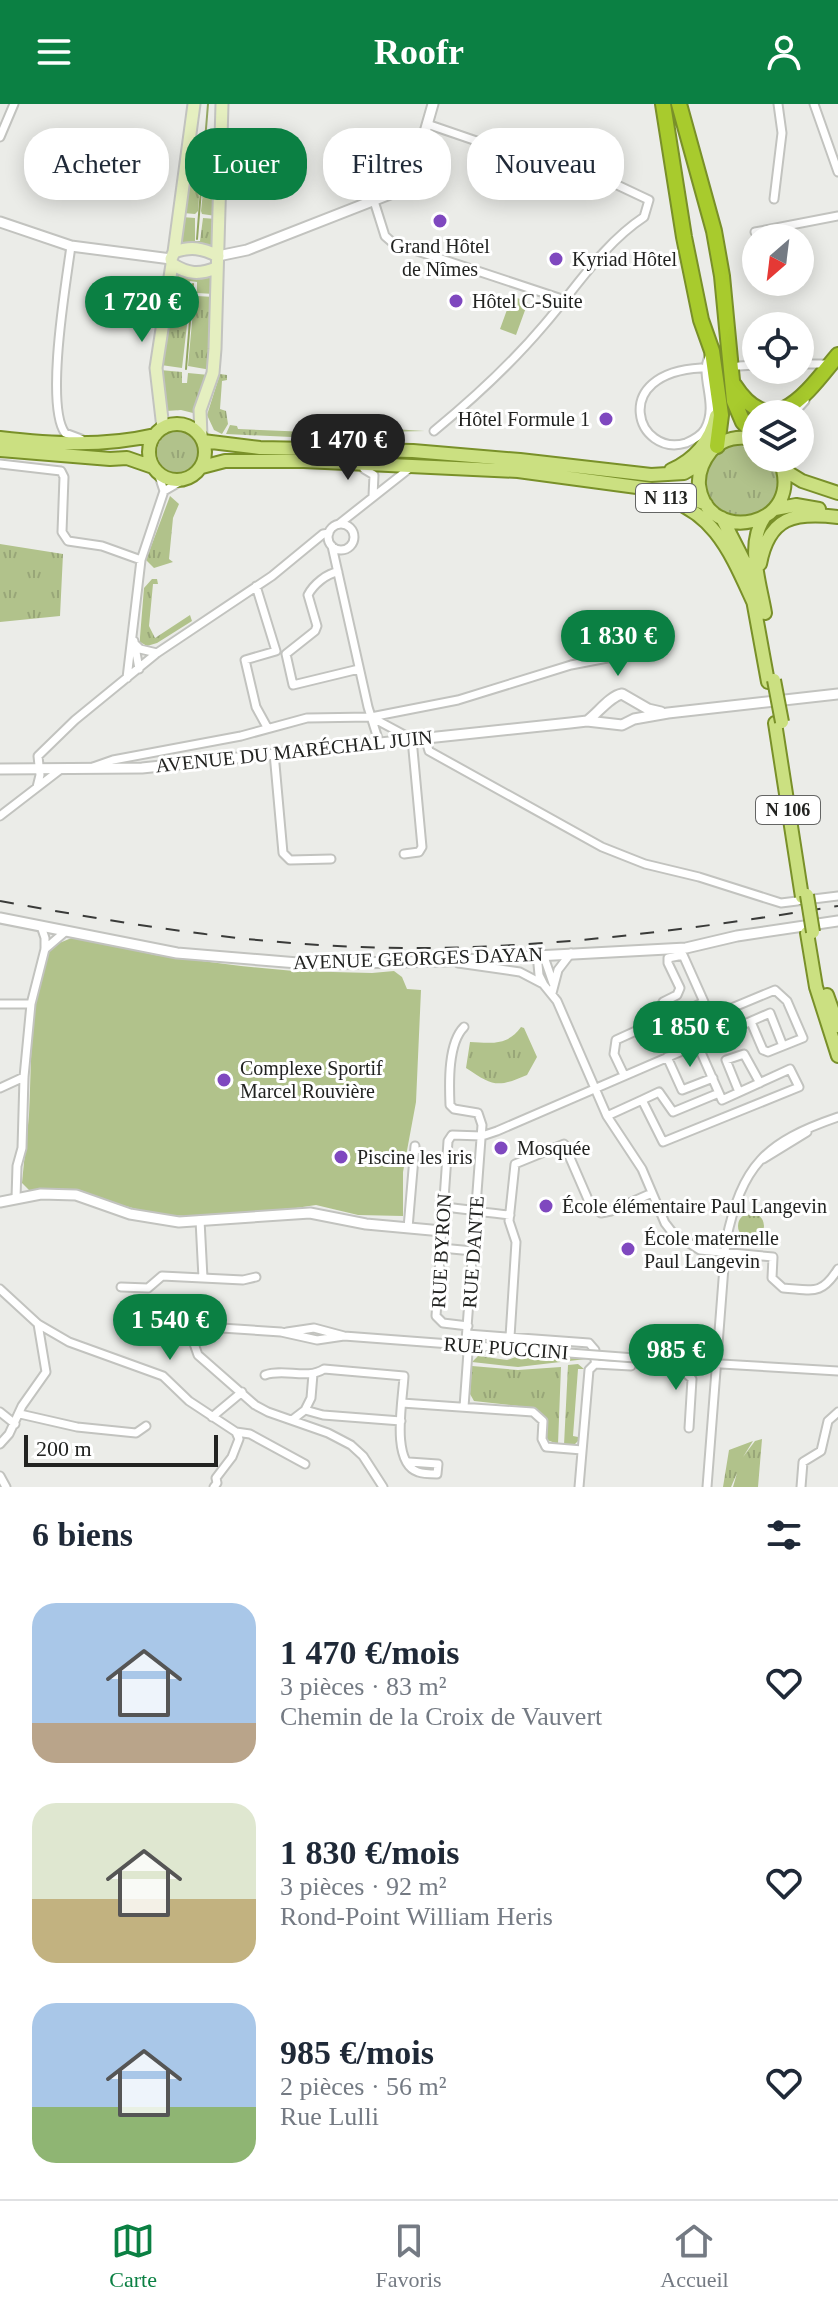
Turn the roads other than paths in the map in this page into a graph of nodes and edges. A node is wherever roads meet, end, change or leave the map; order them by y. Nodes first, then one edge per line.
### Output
1 (14, 104) edge
2 (194, 104) edge
3 (222, 104) edge
4 (433, 104) edge
5 (663, 104) edge
6 (679, 104) edge
7 (687, 104) edge
8 (778, 104) edge
9 (814, 104) edge
10 (427, 124) junction
11 (0, 137) edge
12 (690, 143) junction
13 (838, 172) edge
14 (774, 199) dead end
15 (374, 201) junction
16 (838, 216) edge
17 (0, 222) edge
18 (796, 224) edge
19 (71, 246) junction
20 (172, 258) junction
21 (217, 262) junction
22 (565, 300) junction
23 (712, 351) junction
24 (836, 362) edge
25 (814, 363) edge
26 (739, 366) dead end
27 (742, 366) edge
28 (701, 368) dead end
29 (731, 381) junction
30 (805, 400) edge
31 (719, 401) junction
32 (742, 419) edge
33 (434, 431) dead end
34 (159, 432) junction
35 (742, 437) edge
36 (0, 438) edge
37 (202, 438) junction
38 (94, 444) junction
39 (717, 446) junction
40 (0, 450) edge
41 (704, 461) junction
42 (330, 462) junction
43 (0, 464) edge
44 (414, 465) junction
45 (202, 467) junction
46 (156, 470) junction
47 (518, 471) junction
48 (784, 472) edge
49 (791, 472) edge
50 (661, 475) junction
51 (183, 480) junction
52 (164, 491) junction
53 (838, 493) edge
54 (373, 496) junction
55 (706, 504) junction
56 (358, 507) junction
57 (775, 509) junction
58 (838, 515) edge
59 (722, 518) junction
60 (764, 518) junction
61 (339, 524) junction
62 (351, 528) junction
63 (329, 533) junction
64 (313, 544) junction
65 (331, 545) junction
66 (346, 549) junction
67 (141, 560) junction
68 (759, 571) junction
69 (338, 572) junction
70 (256, 586) junction
71 (757, 610) junction
72 (135, 642) junction
73 (276, 651) junction
74 (644, 651) dead end
75 (157, 653) junction
76 (286, 654) junction
77 (129, 661) junction
78 (139, 669) junction
79 (359, 669) junction
80 (127, 678) junction
81 (771, 681) junction
82 (838, 694) edge
83 (636, 703) junction
84 (606, 706) junction
85 (668, 713) junction
86 (371, 717) junction
87 (634, 719) junction
88 (587, 721) junction
89 (613, 723) junction
90 (386, 724) junction
91 (267, 727) junction
92 (425, 737) junction
93 (412, 739) junction
94 (384, 742) junction
95 (274, 753) junction
96 (0, 769) edge
97 (39, 769) junction
98 (61, 769) junction
99 (87, 769) junction
100 (38, 784) junction
101 (0, 816) edge
102 (404, 854) dead end
103 (331, 859) dead end
104 (838, 896) edge
105 (0, 918) edge
106 (838, 921) edge
107 (41, 928) junction
108 (810, 932) junction
109 (62, 934) junction
110 (45, 949) junction
111 (571, 953) junction
112 (540, 954) junction
113 (444, 961) junction
114 (544, 985) junction
115 (553, 989) junction
116 (704, 1002) junction
117 (0, 1004) edge
118 (31, 1004) junction
119 (710, 1017) junction
120 (662, 1019) junction
121 (751, 1022) junction
122 (689, 1025) junction
123 (838, 1026) edge
124 (464, 1027) dead end
125 (698, 1044) junction
126 (783, 1046) junction
127 (678, 1052) junction
128 (838, 1056) edge
129 (667, 1057) junction
130 (624, 1075) junction
131 (24, 1077) junction
132 (713, 1078) junction
133 (760, 1083) junction
134 (0, 1088) edge
135 (594, 1089) junction
136 (739, 1092) junction
137 (721, 1097) junction
138 (642, 1100) junction
139 (729, 1115) junction
140 (607, 1116) junction
141 (837, 1117) edge
142 (482, 1136) junction
143 (415, 1146) dead end
144 (652, 1193) junction
145 (16, 1198) junction
146 (0, 1202) edge
147 (444, 1207) junction
148 (476, 1213) junction
149 (510, 1215) junction
150 (200, 1220) junction
151 (408, 1228) junction
152 (442, 1231) junction
153 (441, 1248) junction
154 (473, 1251) junction
155 (725, 1254) junction
156 (837, 1271) edge
157 (256, 1277) dead end
158 (203, 1278) junction
159 (121, 1287) dead end
160 (0, 1289) edge
161 (38, 1324) junction
162 (467, 1330) junction
163 (510, 1337) junction
164 (467, 1346) junction
165 (595, 1364) junction
166 (716, 1364) junction
167 (631, 1366) dead end
168 (650, 1368) dead end
169 (838, 1371) edge
170 (313, 1374) junction
171 (265, 1375) dead end
172 (242, 1392) junction
173 (402, 1403) junction
174 (464, 1407) junction
175 (305, 1410) junction
176 (0, 1412) edge
177 (838, 1412) edge
178 (20, 1414) junction
179 (212, 1417) junction
180 (292, 1420) junction
181 (401, 1421) junction
182 (15, 1424) junction
183 (146, 1426) dead end
184 (689, 1428) dead end
185 (236, 1432) junction
186 (0, 1444) edge
187 (582, 1450) junction
188 (409, 1462) dead end
189 (305, 1464) dead end
190 (0, 1476) edge
191 (218, 1486) edge
192 (6, 1487) edge
193 (383, 1487) edge
194 (579, 1487) edge
195 (707, 1487) edge
196 (801, 1487) edge

1 - 11 street
2 - 20 main road
3 - 21 main road
4 - 10 street
5 - 23 highway
6 - 12 highway
7 - 12 highway
8 - 14 street
9 - 13 street
10 - 15 street
10 - 22 street
12 - 29 highway
15 - 21 street
15 - 22 street
16 - 18 street
17 - 19 street
19 - 20 street
19 - 38 street
20 - 21 main road
20 - 21 main road
20 - 34 main road
21 - 37 main road
22 - 33 street
23 - 28 street
23 - 31 highway
24 - 25 street
24 - 29 highway
24 - 30 street
26 - 27 street
29 - 32 highway
31 - 39 highway
31 - 50 main road, N 113
34 - 37 main road
34 - 38 main road
34 - 46 main road
35 - 39 main road
36 - 38 main road
37 - 45 main road
37 - 50 main road
39 - 41 main road
40 - 46 main road
41 - 50 main road
41 - 55 main road
42 - 44 main road
42 - 45 main road
42 - 54 street
43 - 67 street
44 - 47 main road
44 - 54 street
45 - 51 main road
46 - 51 main road
46 - 52 street
47 - 55 main road
47 - 71 main road, N 113
48 - 57 main road
49 - 53 main road
51 - 52 street
52 - 67 street
54 - 56 street
55 - 59 main road
56 - 61 street
56 - 62 street
57 - 58 main road
57 - 60 main road
58 - 68 main road
59 - 60 main road
59 - 71 main road, N 106
60 - 68 main road, N 106
61 - 62 street
61 - 63 street
62 - 66 street
63 - 64 street
63 - 65 street
64 - 65 street
64 - 70 street
65 - 66 street
65 - 69 street
66 - 69 street
67 - 72 street
68 - 81 main road, N 106
69 - 76 street
69 - 79 street
70 - 73 street
70 - 75 street
71 - 81 main road, N 106
72 - 75 street
72 - 77 street
72 - 78 street
73 - 76 street
73 - 91 street
74 - 86 street
75 - 78 street
76 - 79 street
77 - 78 street
77 - 80 street
78 - 80 street
79 - 86 street
80 - 97 street
81 - 108 main road, N 106, bridge
82 - 85 street
83 - 84 street
83 - 85 street
83 - 87 street
84 - 88 street
84 - 89 street
85 - 87 street
86 - 90 street
86 - 91 street
86 - 94 street
87 - 89 street
88 - 89 street, AVENUE DU MARÉCHAL JUIN
88 - 92 street, AVENUE DU MARÉCHAL JUIN
90 - 93 street
90 - 94 street
91 - 99 street
92 - 93 street, AVENUE DU MARÉCHAL JUIN
92 - 104 street
93 - 94 street, AVENUE DU MARÉCHAL JUIN
93 - 102 street
94 - 95 street, AVENUE DU MARÉCHAL JUIN
95 - 99 street, AVENUE DU MARÉCHAL JUIN
95 - 103 street
96 - 97 street, AVENUE DU MARÉCHAL JUIN
97 - 98 street, AVENUE DU MARÉCHAL JUIN
97 - 100 street
98 - 99 street, AVENUE DU MARÉCHAL JUIN
98 - 100 street
100 - 101 street
105 - 107 street, AVENUE GEORGES DAYAN
106 - 111 street, AVENUE GEORGES DAYAN
107 - 109 street, AVENUE GEORGES DAYAN
107 - 110 street
108 - 123 main road, N 106
108 - 128 main road, N 106
109 - 110 street
109 - 113 street, AVENUE GEORGES DAYAN
110 - 118 street
111 - 112 street, AVENUE GEORGES DAYAN
111 - 115 street
112 - 113 street, AVENUE GEORGES DAYAN
112 - 114 street
112 - 115 street
113 - 114 street
114 - 115 street
115 - 135 street
116 - 119 street
116 - 120 street
116 - 122 street
117 - 118 street
118 - 131 street
119 - 122 street
119 - 126 street
120 - 127 street
120 - 130 street
121 - 125 street
121 - 126 street
121 - 126 street
122 - 125 street
124 - 142 street
125 - 127 street
125 - 132 street
127 - 129 street
129 - 130 street
129 - 132 street
130 - 135 street
131 - 134 street
131 - 145 street
132 - 137 street
133 - 136 street
133 - 136 street
133 - 139 street
135 - 140 street
135 - 142 street
136 - 137 street
137 - 138 street
137 - 139 street
138 - 139 street
138 - 140 street
140 - 144 street
141 - 155 street
142 - 147 street, RUE BYRON
142 - 148 street, RUE DANTE
143 - 151 street
144 - 149 street
144 - 155 street
145 - 146 street
145 - 150 street
147 - 148 street
147 - 152 street, RUE BYRON
148 - 149 street
148 - 154 street, RUE DANTE
149 - 163 street
150 - 151 street
150 - 158 street
151 - 152 street
152 - 153 street, RUE BYRON
153 - 154 street
153 - 162 street, RUE BYRON
154 - 162 street, RUE DANTE
155 - 156 street
155 - 166 street
157 - 158 street
158 - 159 street
160 - 161 street
161 - 178 street
161 - 179 street
162 - 163 street
162 - 164 street, RUE DANTE
163 - 165 street
164 - 166 street, RUE PUCCINI, bridge
164 - 172 street, RUE PUCCINI
164 - 174 street, RUE DANTE
165 - 167 street
165 - 187 street
166 - 169 street, RUE PUCCINI
166 - 195 street
168 - 184 street
170 - 171 street
170 - 173 street
170 - 175 street
172 - 179 street
172 - 180 street
173 - 174 street
173 - 181 street
174 - 187 street
175 - 180 street
175 - 181 street
176 - 182 street
177 - 196 street
178 - 182 street
178 - 183 street
179 - 185 street
180 - 193 street
181 - 188 street
182 - 186 street
185 - 189 street
185 - 191 street
187 - 194 street
190 - 192 street

